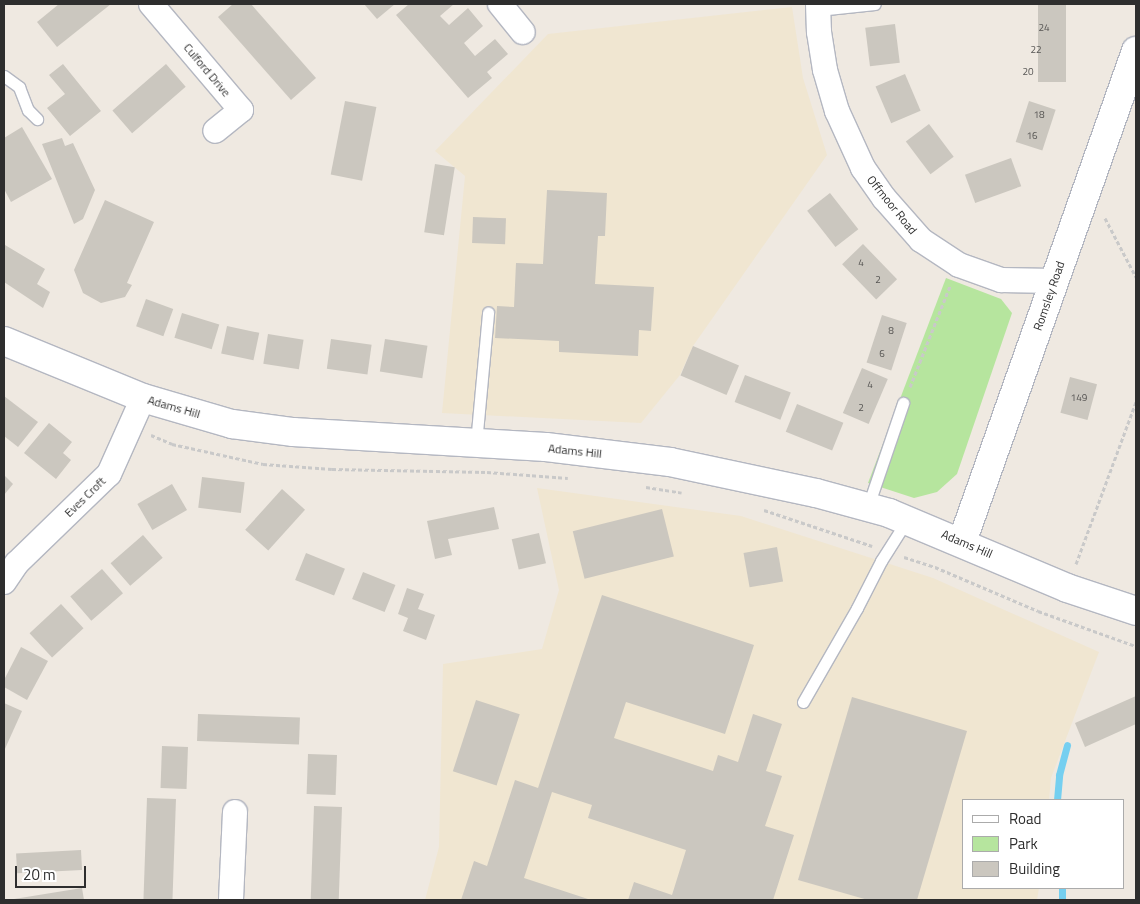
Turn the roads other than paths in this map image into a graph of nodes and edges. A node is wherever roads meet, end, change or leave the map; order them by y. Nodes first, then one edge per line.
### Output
1 (151, 4) edge
2 (500, 4) edge
3 (875, 4) edge
4 (818, 7) edge
5 (523, 32) dead end
6 (1136, 51) edge
7 (4, 76) edge
8 (37, 119) dead end
9 (215, 131) dead end
10 (1054, 281) junction
11 (488, 313) dead end
12 (4, 341) edge
13 (143, 398) junction
14 (903, 404) road end
15 (476, 443) junction
16 (868, 506) junction
17 (907, 520) junction
18 (962, 542) junction
19 (4, 582) edge
20 (1136, 611) edge
21 (803, 702) dead end
22 (235, 812) dead end
23 (231, 900) edge

1 - 9 street, Culford Drive
2 - 5 street
3 - 4 lane
4 - 10 street, Offmoor Road
6 - 10 street, Romsley Road
7 - 8 lane
10 - 18 street, Romsley Road
11 - 15 lane
12 - 13 street, Adams Hill
13 - 15 street, Adams Hill
13 - 19 street, Eves Croft
14 - 16 lane
15 - 16 street, Adams Hill
16 - 17 street, Adams Hill
17 - 18 street, Adams Hill
17 - 21 lane
18 - 20 street, Adams Hill
22 - 23 street

